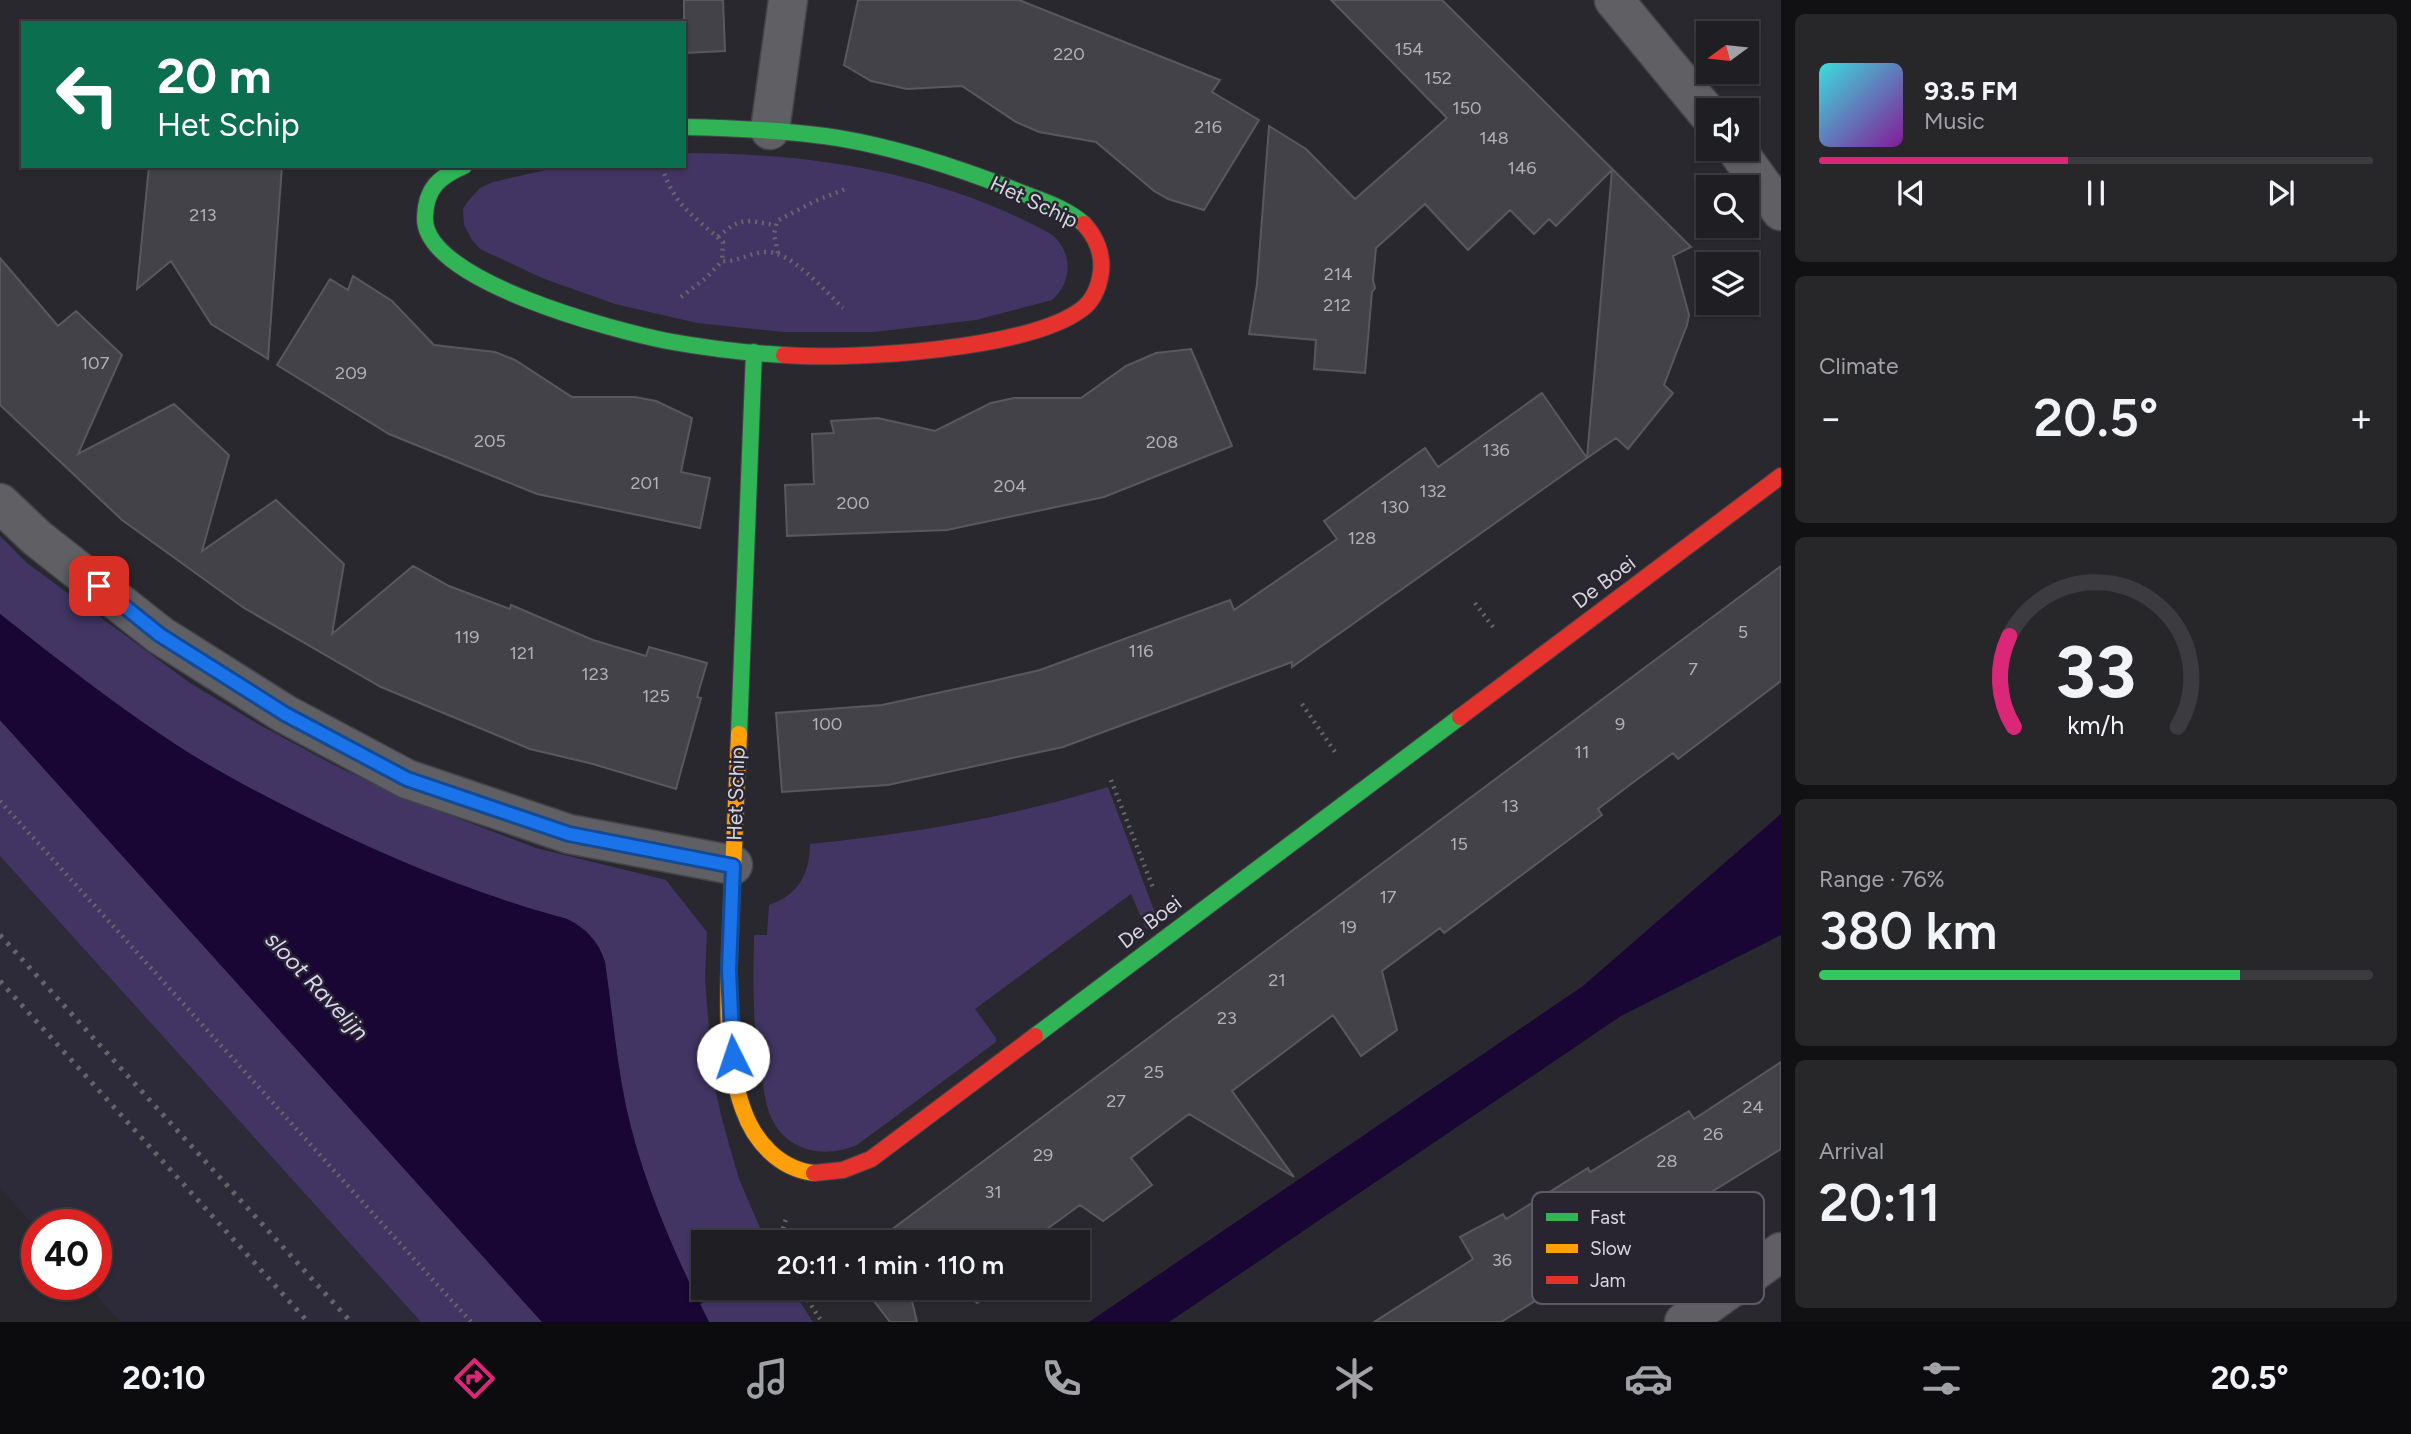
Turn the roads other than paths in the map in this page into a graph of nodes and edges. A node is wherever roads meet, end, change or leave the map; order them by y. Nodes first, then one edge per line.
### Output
1 (788, 0) edge
2 (1614, 0) edge
3 (1696, 99) edge
4 (686, 127) edge
5 (770, 130) junction
6 (1744, 161) edge
7 (459, 168) edge
8 (1781, 211) edge
9 (754, 352) junction
10 (1781, 476) edge
11 (0, 503) edge
12 (733, 866) junction
13 (1781, 1252) edge
14 (1764, 1264) edge
15 (1709, 1304) edge
16 (1684, 1322) edge

1 - 5 street
2 - 3 street
4 - 5 street, Het Schip
5 - 9 street, Het Schip
6 - 8 street
7 - 9 street, Het Schip
9 - 12 street, Het Schip
10 - 12 street, De Boei
11 - 12 street, Het Schip
13 - 14 street
15 - 16 street

